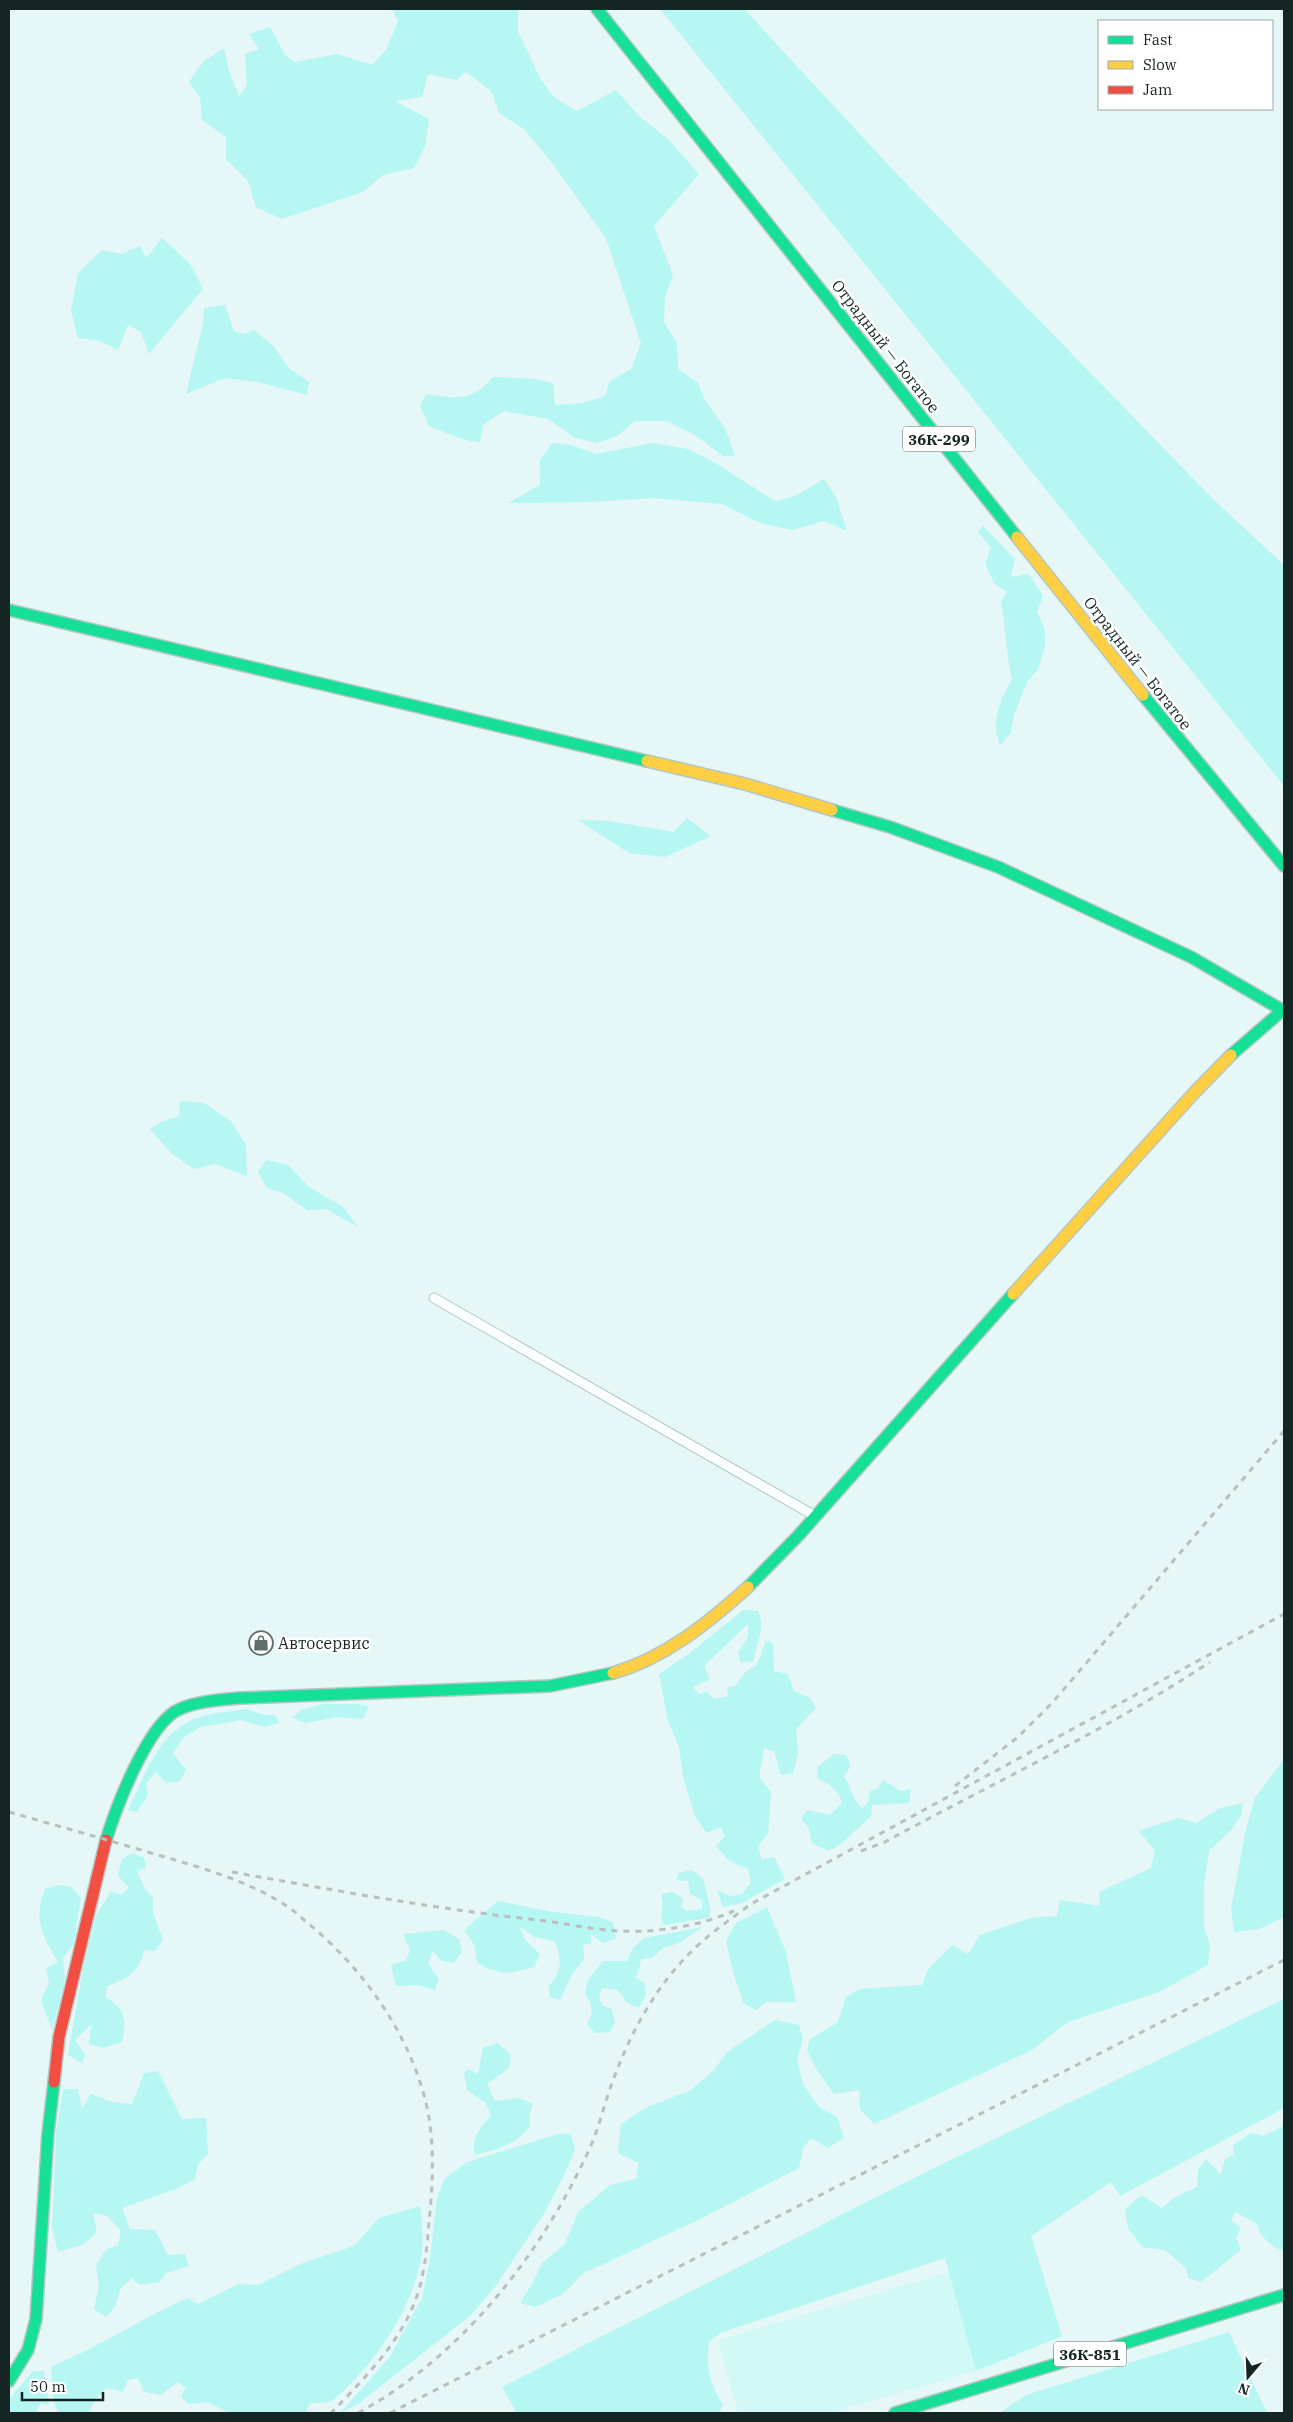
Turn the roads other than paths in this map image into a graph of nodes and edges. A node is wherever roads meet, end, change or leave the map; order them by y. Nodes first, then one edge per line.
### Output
1 (598, 9) edge
2 (9, 610) edge
3 (1284, 866) edge
4 (1284, 1010) edge
5 (434, 1298) dead end
6 (814, 1516) junction
7 (1284, 2295) edge
8 (9, 2381) edge
9 (895, 2413) edge

1 - 3 street, Отрадный — Богатое / 36К-299
2 - 4 street
4 - 6 street
5 - 6 street
6 - 8 street
7 - 9 street, 36К-851

